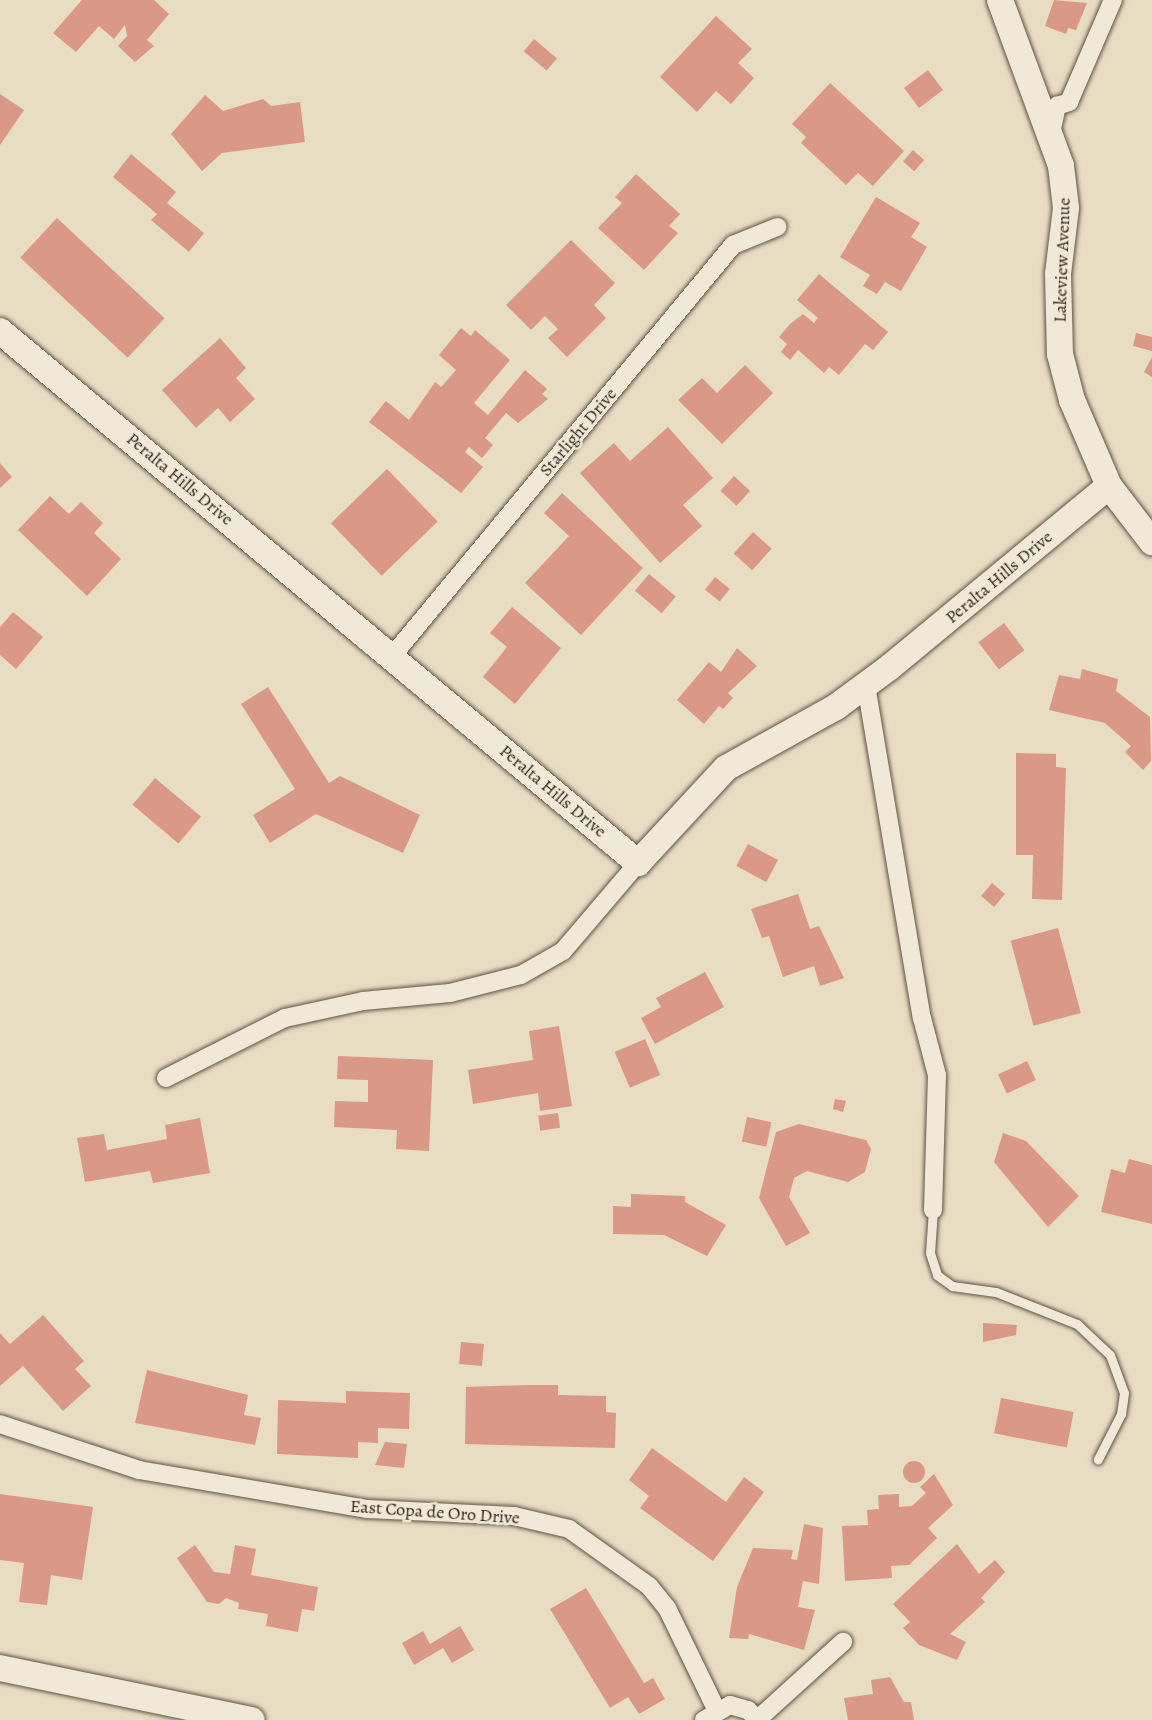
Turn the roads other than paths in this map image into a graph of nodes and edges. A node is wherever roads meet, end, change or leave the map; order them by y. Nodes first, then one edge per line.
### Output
1 (1000, 0) edge
2 (1113, 0) edge
3 (1052, 129) junction
4 (777, 227) dead end
5 (0, 331) edge
6 (1109, 486) junction
7 (1152, 542) edge
8 (393, 655) junction
9 (866, 685) junction
10 (638, 863) junction
11 (166, 1078) dead end
12 (933, 1210) joint
13 (0, 1424) edge
14 (1098, 1459) dead end
15 (843, 1642) dead end
16 (0, 1668) edge
17 (710, 1714) edge
18 (252, 1720) edge
19 (758, 1720) edge

1 - 3 street, Lakeview Avenue
2 - 3 street
3 - 6 street, Lakeview Avenue
4 - 8 street, Starlight Drive
5 - 8 street, Peralta Hills Drive
6 - 7 street, Lakeview Avenue
6 - 9 street, Peralta Hills Drive
8 - 10 street, Peralta Hills Drive
9 - 10 street, Peralta Hills Drive
9 - 12 street
10 - 11 street
12 - 14 lane
13 - 17 street, East Copa de Oro Drive
15 - 19 street
16 - 18 street
17 - 19 street

